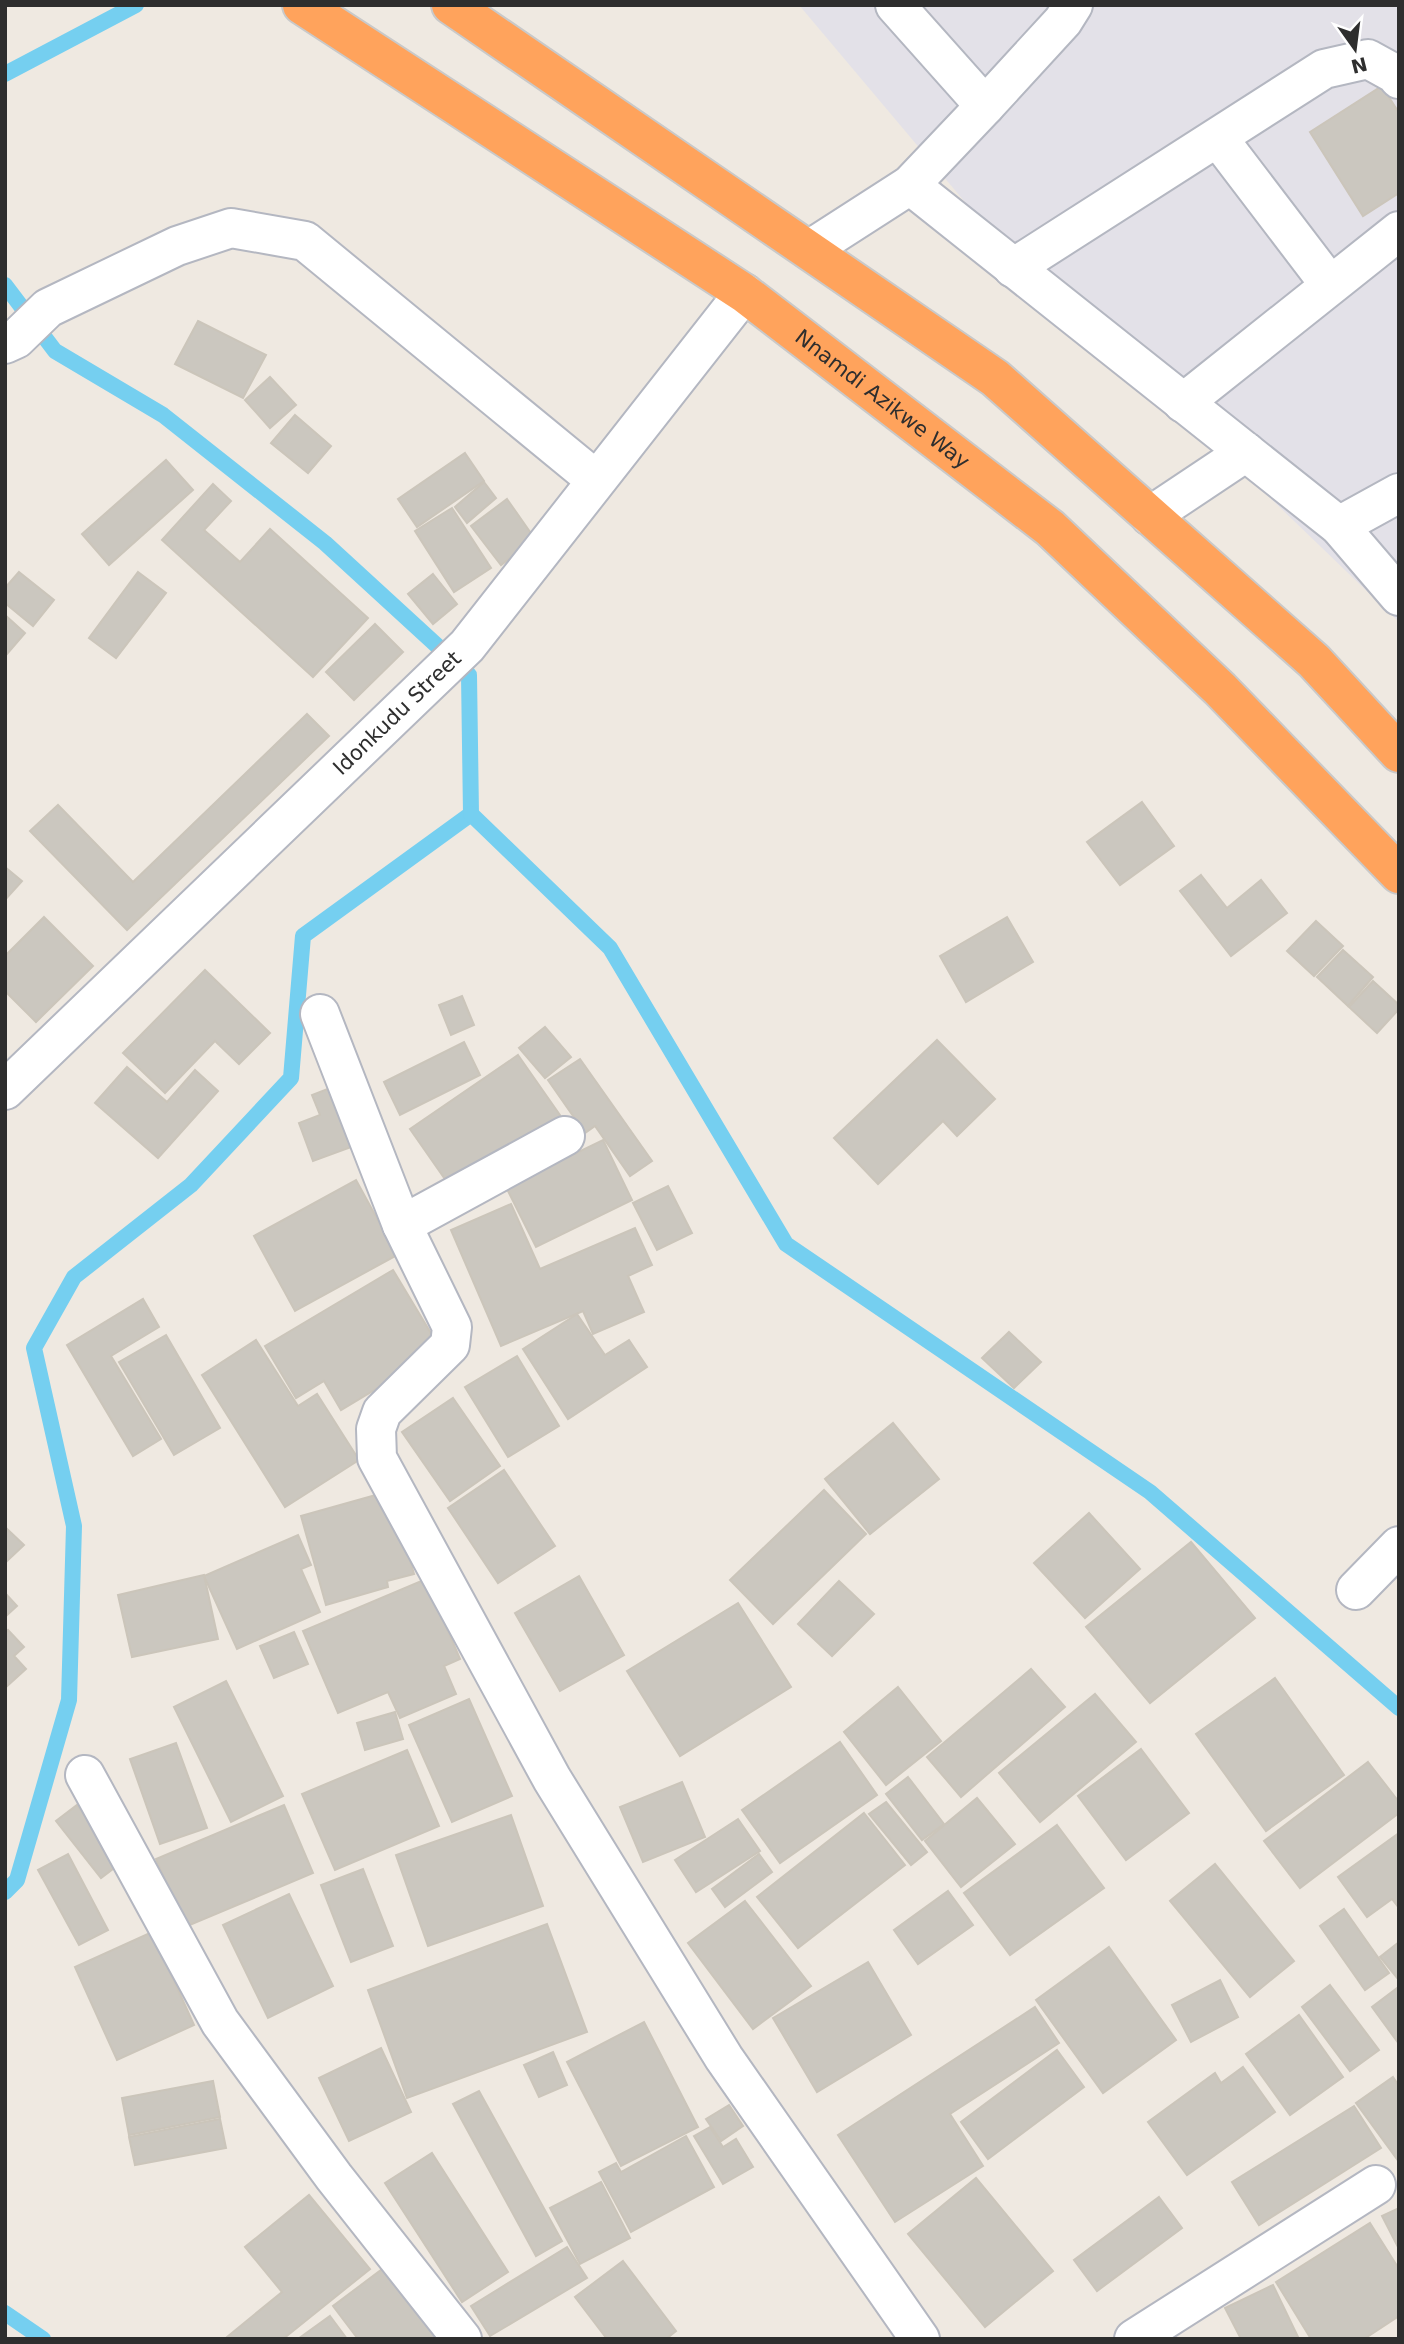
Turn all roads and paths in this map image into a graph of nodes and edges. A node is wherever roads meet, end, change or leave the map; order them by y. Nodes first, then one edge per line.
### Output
1 (302, 5) edge
2 (451, 5) edge
3 (895, 5) edge
4 (1073, 5) edge
5 (1399, 79) edge
6 (985, 106) junction
7 (1218, 138) junction
8 (910, 185) junction
9 (1399, 231) edge
10 (808, 250) junction
11 (1013, 268) junction
12 (1330, 285) junction
13 (744, 293) junction
14 (11, 341) edge
15 (1183, 402) junction
16 (1246, 452) junction
17 (596, 480) junction
18 (1399, 493) edge
19 (1150, 516) junction
20 (1339, 526) junction
21 (1399, 596) edge
22 (1399, 753) edge
23 (1399, 874) edge
24 (320, 1014) dead end
25 (5, 1090) edge
26 (565, 1136) dead end
27 (402, 1225) junction
28 (1399, 1546) edge
29 (1356, 1590) dead end
30 (85, 1775) dead end
31 (1376, 2185) dead end
32 (462, 2339) edge
33 (920, 2339) edge
34 (1134, 2339) edge

1 - 13 highway, Nnamdi Azikwe Way
2 - 10 highway
3 - 6 street
4 - 6 street
5 - 7 street
6 - 8 street
7 - 11 street
7 - 12 street
8 - 10 street
8 - 11 street
9 - 12 street
10 - 19 highway
11 - 15 street
12 - 15 street
13 - 17 street, Idonkudu Street
13 - 23 highway, Nnamdi Azikwe Way
14 - 17 street
15 - 16 street
16 - 19 street
16 - 20 street
17 - 25 street, Idonkudu Street
18 - 20 street
19 - 22 highway
20 - 21 street
24 - 27 street
26 - 27 street
27 - 33 street
28 - 29 street
30 - 32 street
31 - 34 street

